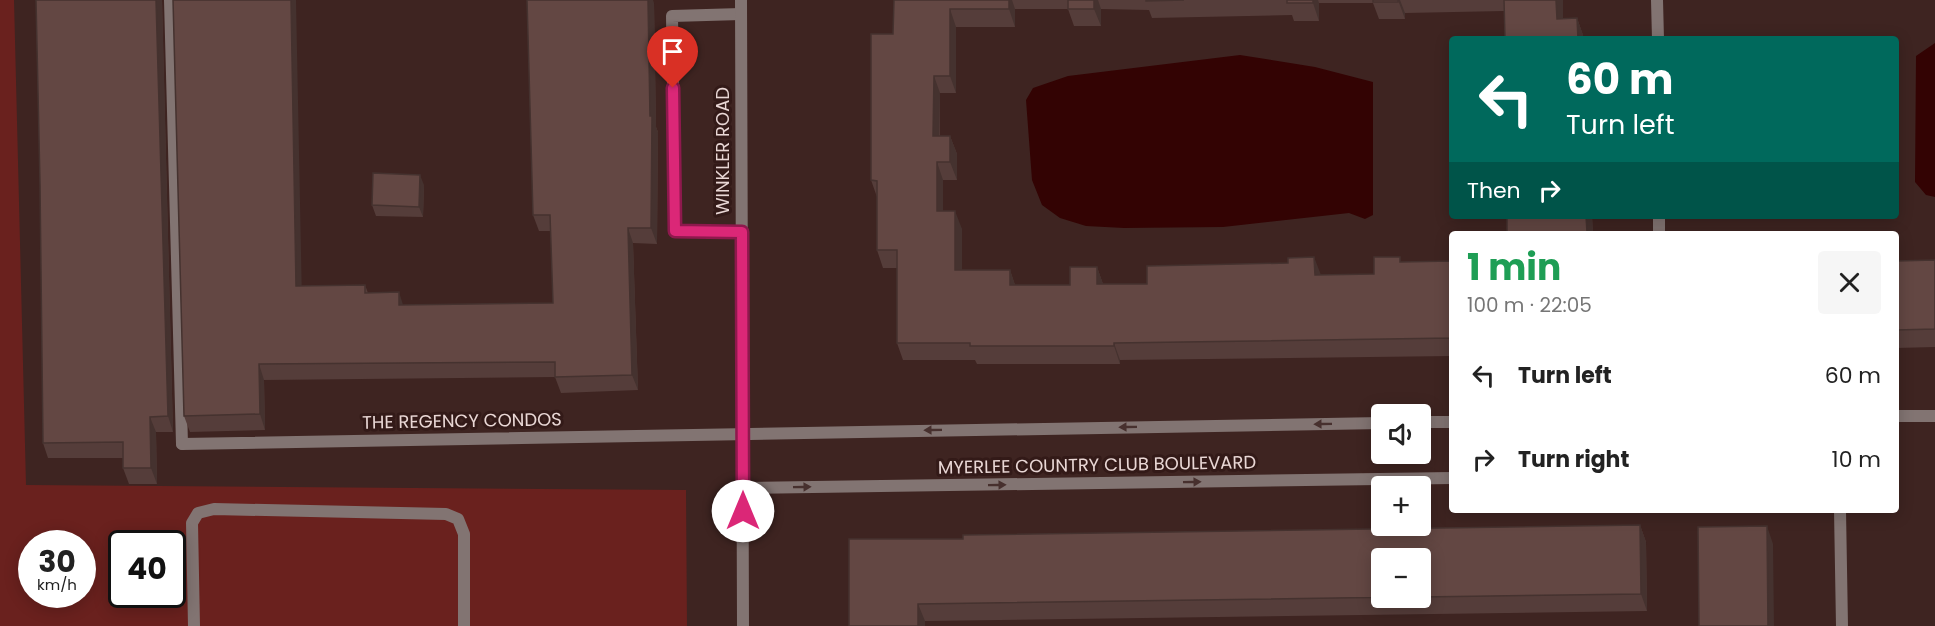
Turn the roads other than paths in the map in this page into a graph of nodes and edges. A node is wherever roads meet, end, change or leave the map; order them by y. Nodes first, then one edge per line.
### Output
1 (170, 0) edge
2 (741, 0) edge
3 (1657, 0) edge
4 (741, 14) junction
5 (1658, 36) edge
6 (742, 232) junction
7 (1899, 416) edge
8 (1935, 416) edge
9 (1431, 422) edge
10 (1449, 422) edge
11 (1371, 423) edge
12 (743, 433) junction
13 (1449, 478) edge
14 (743, 488) junction
15 (1840, 513) edge
16 (194, 626) edge
17 (465, 626) edge
18 (743, 626) edge
19 (1842, 626) edge

1 - 12 street, THE REGENCY CONDOS
2 - 4 street, WINKLER ROAD
3 - 5 street
4 - 6 street, WINKLER ROAD
4 - 6 street
6 - 12 street, WINKLER ROAD
7 - 8 street
9 - 10 street
11 -> 12 street, MYERLEE COUNTRY CLUB BOULEVARD
12 - 14 street, WINKLER ROAD
14 -> 13 street, MYERLEE COUNTRY CLUB BOULEVARD
14 - 18 street, WINKLER ROAD
15 - 19 street
16 - 17 street

